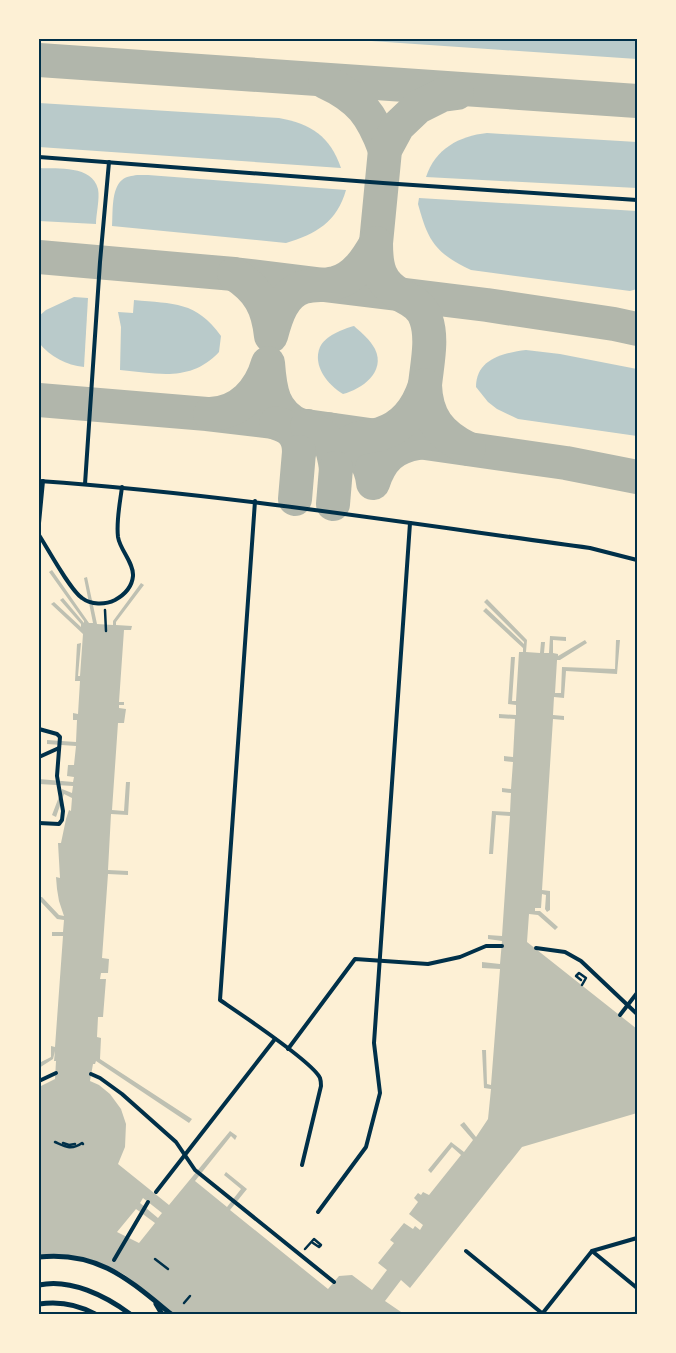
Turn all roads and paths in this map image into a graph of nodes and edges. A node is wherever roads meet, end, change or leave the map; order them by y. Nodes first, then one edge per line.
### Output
1 (39, 157) edge
2 (109, 162) junction
3 (637, 200) edge
4 (41, 481) edge
5 (85, 484) junction
6 (122, 487) junction
7 (255, 501) junction
8 (39, 523) edge
9 (410, 523) junction
10 (39, 535) edge
11 (637, 560) edge
12 (104, 603) junction
13 (106, 631) dead end
14 (39, 728) edge
15 (59, 748) junction
16 (39, 757) edge
17 (39, 823) edge
18 (502, 946) dead end
19 (536, 948) dead end
20 (380, 961) junction
21 (581, 980) dead end
22 (582, 985) dead end
23 (637, 993) edge
24 (628, 1005) junction
25 (637, 1014) edge
26 (620, 1015) dead end
27 (275, 1039) junction
28 (288, 1049) junction
29 (56, 1073) dead end
30 (91, 1074) dead end
31 (39, 1081) edge
32 (55, 1142) dead end
33 (63, 1143) dead end
34 (75, 1144) dead end
35 (83, 1144) dead end
36 (69, 1147) junction
37 (185, 1155) junction
38 (302, 1165) dead end
39 (156, 1192) dead end
40 (148, 1202) dead end
41 (318, 1212) dead end
42 (637, 1238) edge
43 (466, 1251) dead end
44 (592, 1251) junction
45 (39, 1257) edge
46 (156, 1259) dead end
47 (114, 1260) dead end
48 (168, 1269) dead end
49 (334, 1282) dead end
50 (39, 1286) edge
51 (637, 1288) edge
52 (190, 1296) dead end
53 (154, 1300) junction
54 (184, 1303) dead end
55 (39, 1304) edge
56 (95, 1314) edge
57 (130, 1314) edge
58 (162, 1314) edge
59 (171, 1314) edge
60 (542, 1314) edge

1 - 2 lane
2 - 3 lane
2 - 5 lane
4 - 5 lane
4 - 8 lane
5 - 6 lane
6 - 7 lane
6 - 12 lane
7 - 9 lane
7 - 27 lane
9 - 11 lane
9 - 20 lane
10 - 12 lane
12 - 13 path
14 - 15 lane
15 - 16 lane
15 - 17 lane
18 - 20 lane
19 - 24 lane
20 - 28 lane
20 - 41 lane
21 - 22 path
23 - 24 lane
24 - 25 lane
24 - 26 lane
27 - 28 lane
27 - 37 lane
28 - 38 lane
29 - 31 lane
30 - 37 lane
32 - 36 path
33 - 36 path
34 - 36 path
35 - 36 path
37 - 39 lane
37 - 49 lane
40 - 47 lane
42 - 44 lane
43 - 60 lane
44 - 51 lane
44 - 60 lane
45 - 53 street
46 - 48 path
50 - 57 street
52 - 54 path
53 - 58 street
53 - 59 street
55 - 56 street

